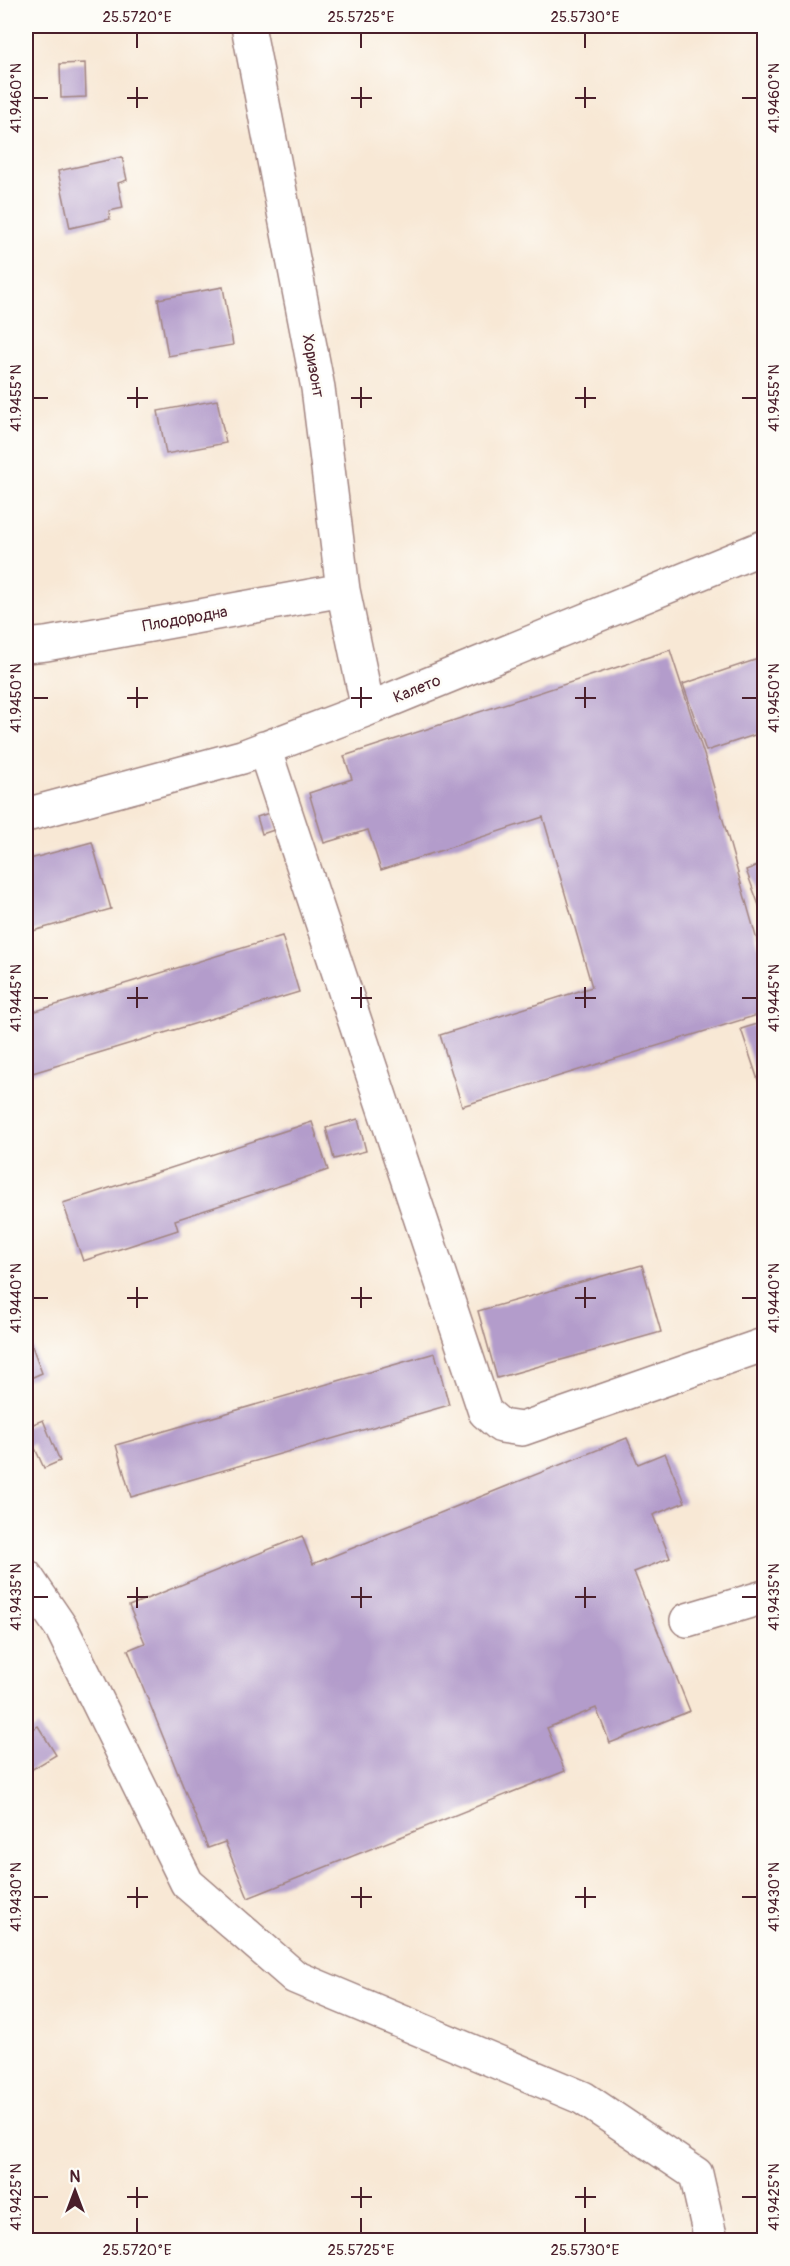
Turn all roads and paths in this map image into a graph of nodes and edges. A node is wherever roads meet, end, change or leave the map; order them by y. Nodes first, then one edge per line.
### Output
1 (248, 26) edge
2 (765, 547) edge
3 (343, 590) junction
4 (26, 646) edge
5 (368, 709) junction
6 (264, 748) junction
7 (26, 815) edge
8 (765, 1347) edge
9 (26, 1576) edge
10 (765, 1597) edge
11 (687, 1620) dead end
12 (711, 2241) edge

1 - 3 street, Хоризонт
2 - 5 street, Калето
3 - 4 street, Плодородна
3 - 5 street, Хоризонт
5 - 6 street, Калето
6 - 7 street, Калето
6 - 8 street
9 - 12 street
10 - 11 street

